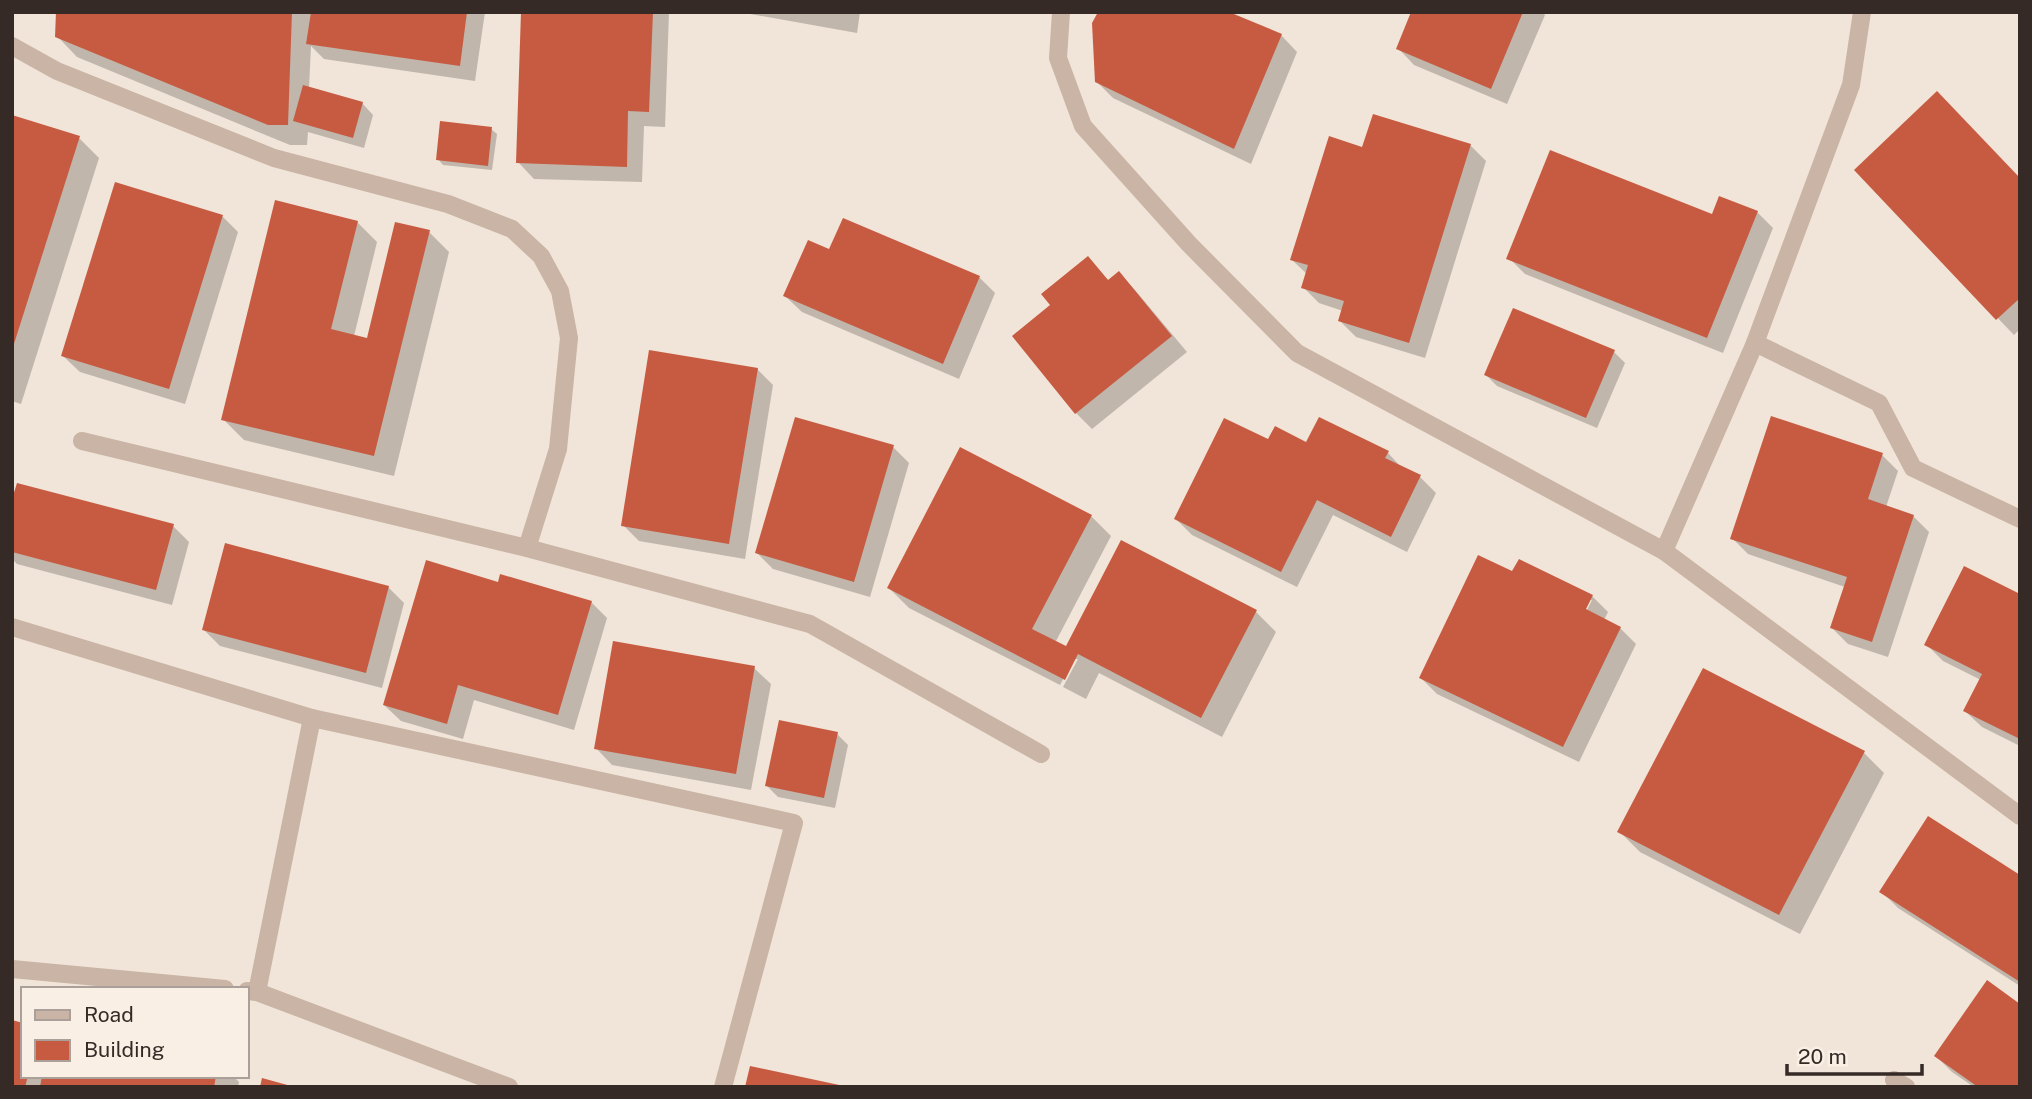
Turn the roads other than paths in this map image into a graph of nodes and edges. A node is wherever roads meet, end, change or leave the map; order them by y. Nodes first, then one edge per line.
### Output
1 (1061, 12) edge
2 (1862, 12) edge
3 (12, 46) edge
4 (1755, 343) junction
5 (82, 441) dead end
6 (2020, 519) edge
7 (527, 548) junction
8 (1664, 551) junction
9 (12, 627) edge
10 (312, 718) junction
11 (1041, 754) dead end
12 (2020, 816) edge
13 (12, 969) edge
14 (204, 987) edge
15 (252, 991) edge
16 (509, 1087) edge
17 (723, 1087) edge

1 - 8 street
2 - 4 street
3 - 7 street
4 - 6 street
4 - 8 street
5 - 7 street
7 - 11 street
8 - 12 street
9 - 10 street
10 - 15 street
10 - 17 street
13 - 14 street
15 - 16 street

